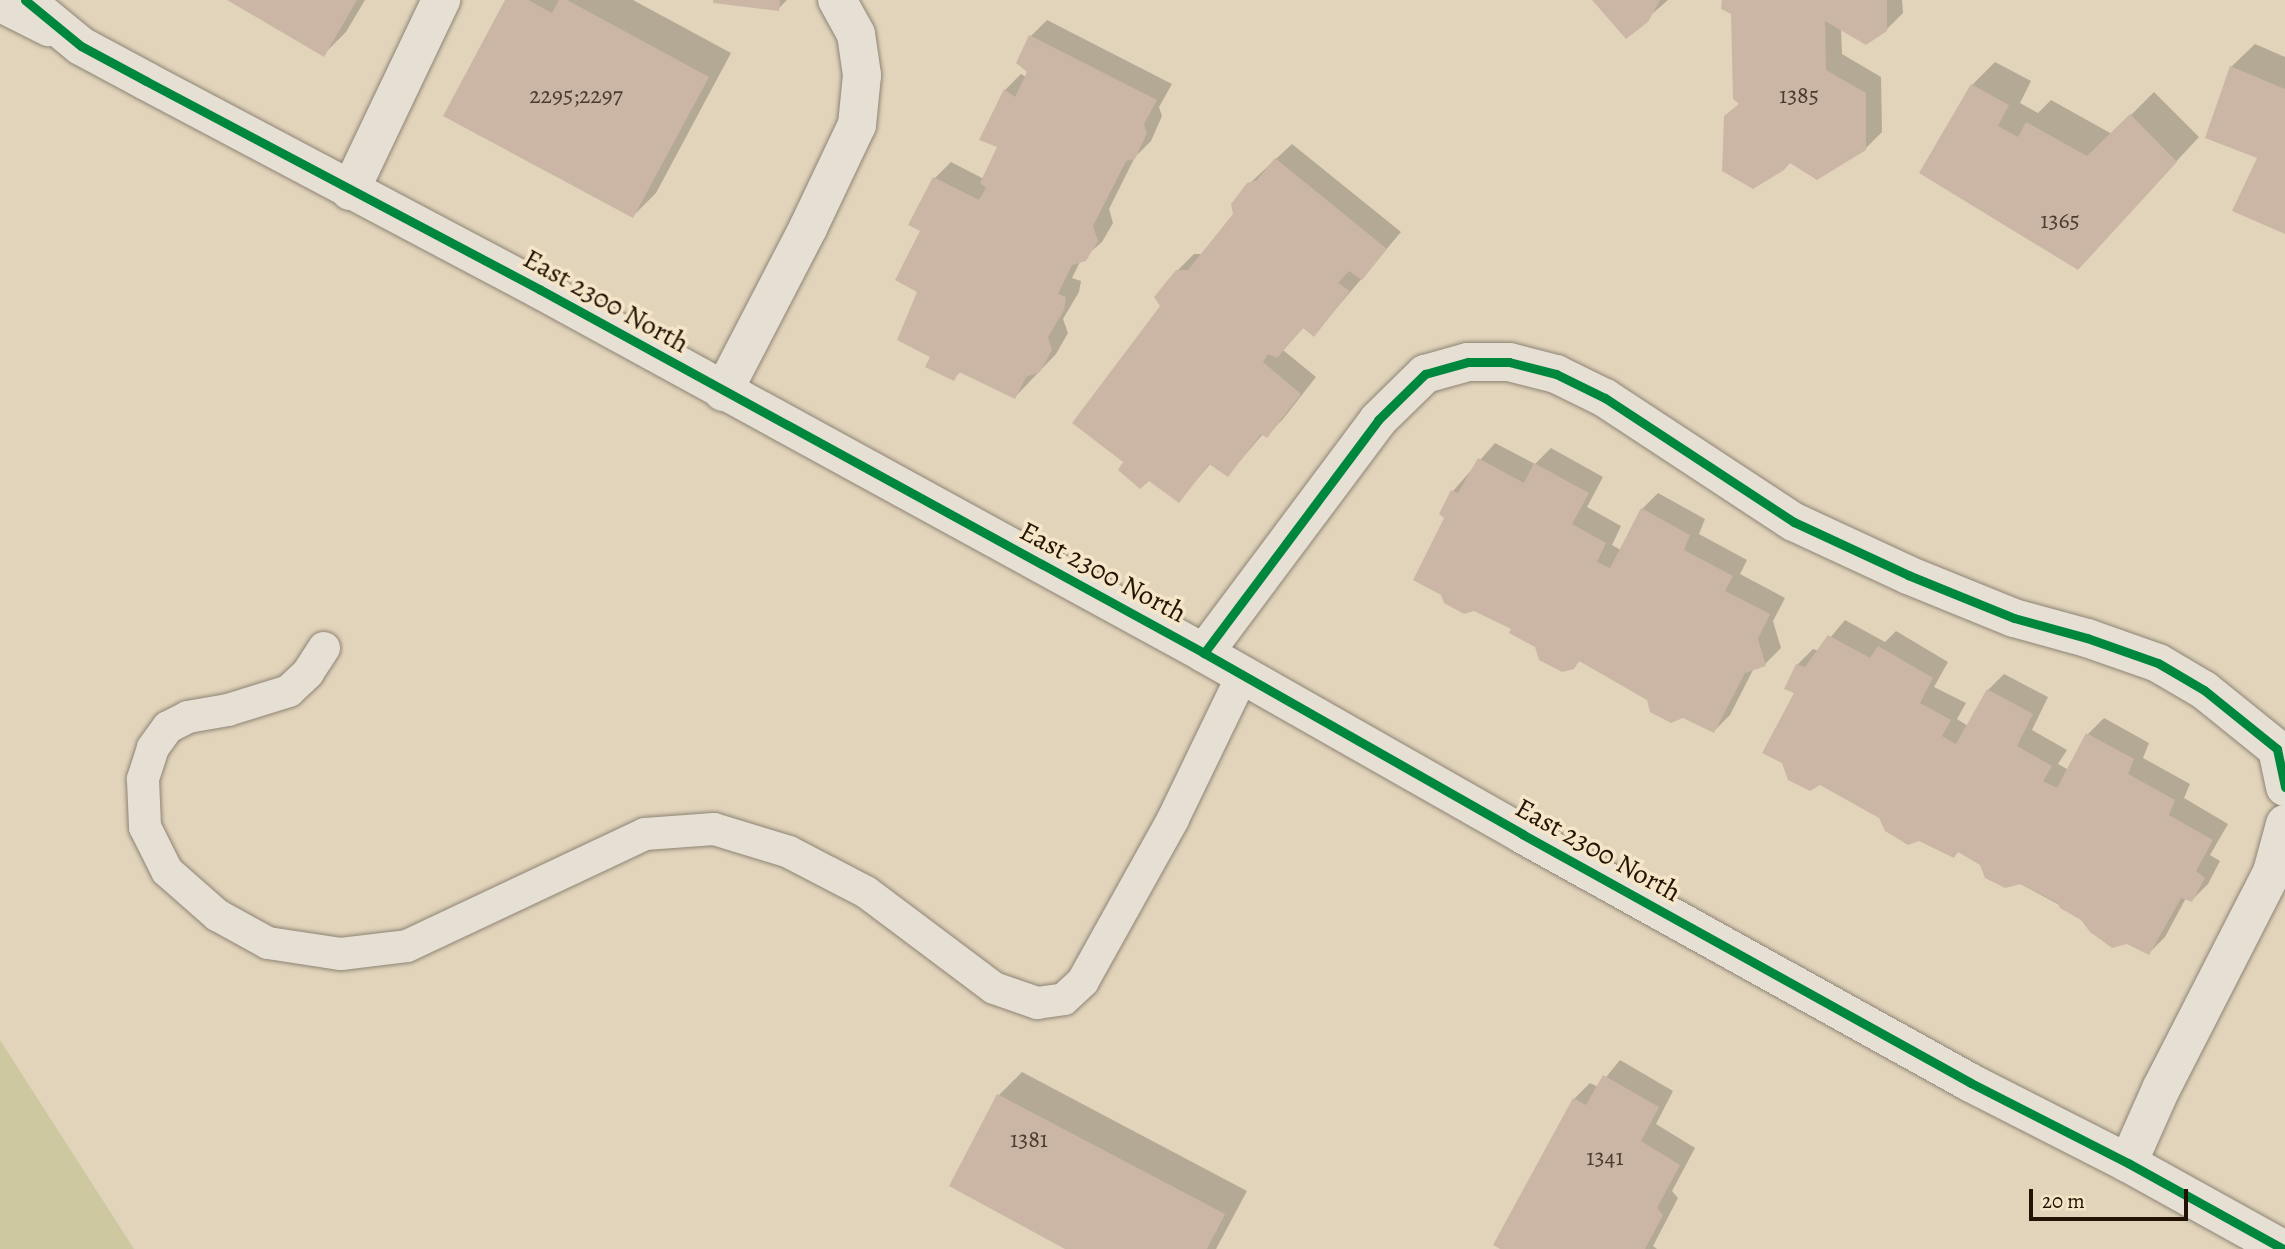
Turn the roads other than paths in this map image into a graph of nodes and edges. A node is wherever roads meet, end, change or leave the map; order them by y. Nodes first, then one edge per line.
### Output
1 (25, 0) edge
2 (441, 0) edge
3 (837, 0) edge
4 (0, 6) edge
5 (81, 46) junction
6 (350, 191) junction
7 (723, 392) junction
8 (324, 648) dead end
9 (1204, 653) junction
10 (1242, 674) junction
11 (2285, 787) edge
12 (2285, 824) edge
13 (2128, 1163) junction
14 (2283, 1249) edge

1 - 5 street, East 2300 North
2 - 6 street
3 - 7 street
4 - 5 lane
5 - 6 street, East 2300 North
6 - 7 street, East 2300 North
7 - 9 street, East 2300 North
8 - 10 lane
9 - 10 street, East 2300 North
9 - 11 street
10 - 13 street, East 2300 North
12 - 13 street
13 - 14 street, East 2300 North

